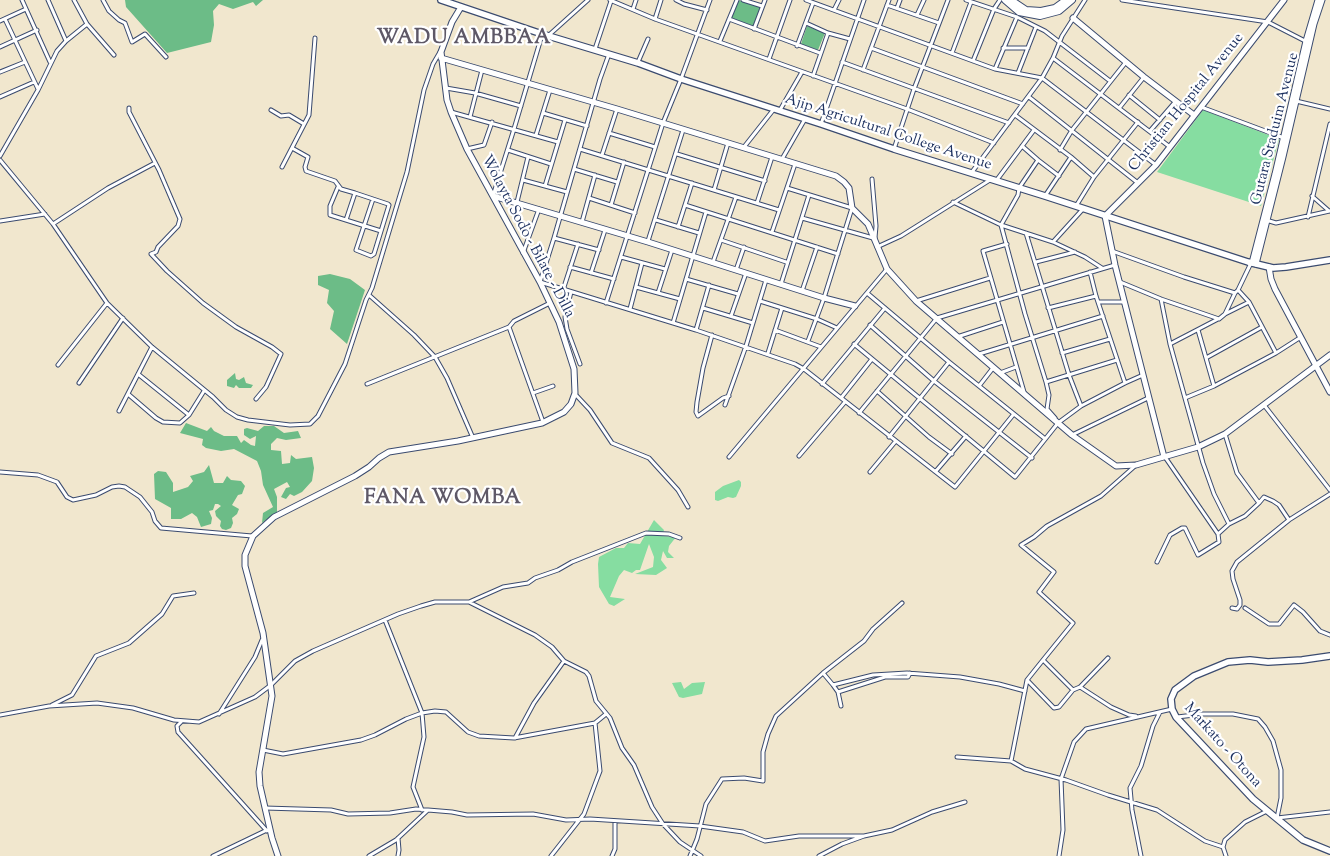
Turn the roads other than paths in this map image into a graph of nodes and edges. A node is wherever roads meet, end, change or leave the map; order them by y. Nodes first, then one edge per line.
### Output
1 (22, 0) edge
2 (48, 0) edge
3 (74, 0) edge
4 (103, 0) edge
5 (441, 0) edge
6 (464, 0) edge
7 (588, 0) edge
8 (611, 0) edge
9 (636, 0) edge
10 (661, 0) edge
11 (676, 0) edge
12 (710, 0) edge
13 (737, 0) edge
14 (742, 0) edge
15 (765, 0) edge
16 (790, 0) edge
17 (806, 0) edge
18 (839, 0) edge
19 (864, 0) edge
20 (889, 0) edge
21 (900, 0) edge
22 (924, 0) edge
23 (948, 0) edge
24 (966, 0) edge
25 (1000, 0) edge
26 (1005, 0) edge
27 (1011, 0) edge
28 (1066, 0) edge
29 (1072, 0) edge
30 (1085, 0) edge
31 (1122, 0) edge
32 (1159, 0) edge
33 (1284, 0) edge
34 (1318, 0) edge
35 (1322, 0) edge
36 (685, 2) edge
37 (813, 2) junction
38 (971, 2) junction
39 (887, 4) junction
40 (1157, 5) junction
41 (762, 6) junction
42 (460, 7) junction
43 (897, 8) junction
44 (26, 9) junction
45 (633, 9) junction
46 (994, 9) junction
47 (707, 10) junction
48 (834, 10) junction
49 (1019, 12) junction
50 (918, 15) junction
51 (655, 18) junction
52 (1073, 18) junction
53 (5, 19) junction
54 (729, 19) junction
55 (857, 19) junction
56 (0, 21) edge
57 (1268, 22) junction
58 (806, 23) junction
59 (940, 23) junction
60 (87, 24) junction
61 (879, 26) junction
62 (1036, 27) junction
63 (754, 29) junction
64 (37, 30) junction
65 (828, 32) junction
66 (697, 34) junction
67 (545, 35) junction
68 (314, 38) dead end
69 (776, 38) junction
70 (648, 39) dead end
71 (850, 39) junction
72 (14, 40) junction
73 (66, 41) junction
74 (720, 41) junction
75 (1060, 42) junction
76 (1308, 42) junction
77 (931, 45) junction
78 (797, 46) junction
79 (0, 47) edge
80 (871, 48) junction
81 (1003, 48) junction
82 (1028, 48) junction
83 (595, 50) junction
84 (441, 52) junction
85 (820, 53) junction
86 (952, 53) junction
87 (114, 54) dead end
88 (609, 54) junction
89 (166, 57) dead end
90 (441, 58) junction
91 (1053, 58) junction
92 (769, 59) junction
93 (973, 61) junction
94 (25, 62) junction
95 (50, 62) junction
96 (842, 62) junction
97 (1126, 62) junction
98 (638, 63) junction
99 (923, 67) junction
100 (995, 69) junction
101 (482, 70) junction
102 (863, 70) junction
103 (0, 72) edge
104 (802, 72) junction
105 (1018, 73) junction
106 (813, 76) junction
107 (1144, 77) junction
108 (1042, 78) junction
109 (681, 79) junction
110 (1110, 81) junction
111 (34, 82) junction
112 (528, 83) junction
113 (834, 84) junction
114 (445, 88) junction
115 (914, 89) junction
116 (38, 90) junction
117 (550, 90) junction
118 (475, 93) junction
119 (1101, 94) junction
120 (1130, 95) junction
121 (0, 97) edge
122 (1029, 97) junction
123 (1176, 101) junction
124 (1295, 101) junction
125 (594, 102) junction
126 (1023, 104) junction
127 (521, 106) junction
128 (1120, 107) junction
129 (1201, 107) junction
130 (129, 108) dead end
131 (617, 109) junction
132 (906, 109) junction
133 (1330, 109) edge
134 (271, 110) dead end
135 (777, 110) junction
136 (450, 112) junction
137 (1086, 112) junction
138 (543, 113) junction
139 (1194, 114) junction
140 (1015, 115) junction
141 (470, 116) junction
142 (805, 118) junction
143 (565, 120) junction
144 (1160, 120) junction
145 (492, 122) junction
146 (1138, 122) junction
147 (662, 123) junction
148 (1009, 123) junction
149 (304, 124) junction
150 (821, 124) junction
151 (1330, 124) edge
152 (587, 126) junction
153 (514, 129) junction
154 (683, 130) junction
155 (1034, 130) junction
156 (1072, 130) junction
157 (610, 132) junction
158 (1150, 132) junction
159 (536, 136) junction
160 (1284, 138) junction
161 (1124, 140) junction
162 (558, 142) junction
163 (728, 143) junction
164 (994, 143) junction
165 (1022, 146) junction
166 (655, 147) junction
167 (1170, 147) junction
168 (292, 148) junction
169 (743, 148) junction
170 (467, 149) junction
171 (580, 149) junction
172 (894, 149) junction
173 (508, 150) junction
174 (1060, 150) junction
175 (676, 154) junction
176 (602, 155) junction
177 (0, 156) edge
178 (528, 157) junction
179 (772, 157) junction
180 (1071, 157) junction
181 (1108, 159) junction
182 (0, 160) edge
183 (781, 160) junction
184 (1038, 160) junction
185 (624, 162) junction
186 (156, 163) junction
187 (551, 164) junction
188 (794, 164) junction
189 (1156, 165) junction
190 (282, 167) dead end
191 (721, 168) junction
192 (574, 169) junction
193 (648, 170) junction
194 (971, 173) junction
195 (595, 175) junction
196 (670, 176) junction
197 (1058, 176) junction
198 (1094, 177) junction
199 (872, 179) dead end
200 (523, 180) junction
201 (993, 180) junction
202 (765, 181) junction
203 (618, 182) junction
204 (692, 183) junction
205 (1139, 184) junction
206 (545, 186) junction
207 (338, 187) junction
208 (787, 188) junction
209 (1019, 188) junction
210 (714, 190) junction
211 (567, 192) junction
212 (354, 193) junction
213 (809, 195) junction
214 (493, 196) junction
215 (736, 196) junction
216 (1045, 196) junction
217 (1312, 196) junction
218 (588, 198) junction
219 (373, 199) junction
220 (517, 202) junction
221 (953, 202) junction
222 (757, 203) junction
223 (611, 205) junction
224 (684, 205) junction
225 (1076, 207) junction
226 (852, 208) junction
227 (539, 209) junction
228 (1084, 209) junction
229 (779, 210) junction
230 (1330, 211) edge
231 (706, 212) junction
232 (635, 213) junction
233 (45, 214) junction
234 (560, 216) junction
235 (1105, 216) junction
236 (1308, 217) junction
237 (728, 218) junction
238 (802, 218) junction
239 (346, 220) junction
240 (656, 220) junction
241 (1265, 220) junction
242 (0, 221) edge
243 (582, 222) junction
244 (53, 224) junction
245 (1001, 225) junction
246 (364, 226) junction
247 (678, 227) junction
248 (605, 229) junction
249 (381, 231) junction
250 (845, 231) junction
251 (772, 232) junction
252 (699, 233) junction
253 (1026, 233) junction
254 (627, 236) junction
255 (554, 238) junction
256 (794, 239) junction
257 (721, 240) junction
258 (648, 242) junction
259 (1053, 242) junction
260 (875, 243) junction
261 (578, 244) junction
262 (1006, 244) junction
263 (744, 248) junction
264 (817, 248) junction
265 (672, 249) junction
266 (599, 250) junction
267 (1111, 251) junction
268 (1075, 252) junction
269 (523, 254) junction
270 (838, 254) junction
271 (693, 256) junction
272 (621, 257) junction
273 (1330, 260) edge
274 (713, 262) junction
275 (786, 262) junction
276 (1036, 262) junction
277 (1254, 263) junction
278 (642, 264) junction
279 (1115, 265) junction
280 (570, 268) junction
281 (1102, 268) junction
282 (1269, 268) junction
283 (665, 269) junction
284 (887, 269) junction
285 (736, 270) junction
286 (1090, 272) junction
287 (590, 273) junction
288 (746, 273) junction
289 (990, 278) junction
290 (614, 279) junction
291 (686, 279) junction
292 (767, 280) junction
293 (540, 282) junction
294 (1119, 282) junction
295 (709, 284) junction
296 (780, 284) junction
297 (1043, 286) junction
298 (636, 287) junction
299 (563, 290) junction
300 (1238, 290) junction
301 (802, 291) junction
302 (571, 292) junction
303 (658, 293) junction
304 (867, 293) junction
305 (1020, 293) junction
306 (1234, 293) junction
307 (738, 294) junction
308 (369, 295) junction
309 (1096, 296) junction
310 (824, 298) junction
311 (680, 299) junction
312 (1161, 299) junction
313 (997, 300) junction
314 (760, 301) junction
315 (916, 301) junction
316 (106, 302) junction
317 (1098, 302) junction
318 (1124, 302) junction
319 (1249, 302) junction
320 (550, 303) junction
321 (606, 303) junction
322 (855, 306) junction
323 (703, 308) junction
324 (782, 308) junction
325 (885, 308) junction
326 (1048, 308) junction
327 (630, 309) junction
328 (1225, 314) junction
329 (731, 316) junction
330 (1103, 316) junction
331 (123, 318) junction
332 (937, 318) junction
333 (817, 319) junction
334 (1219, 319) junction
335 (1002, 322) junction
336 (673, 323) junction
337 (753, 323) junction
338 (870, 325) junction
339 (509, 327) junction
340 (837, 328) junction
341 (1262, 328) junction
342 (696, 330) junction
343 (775, 330) junction
344 (1056, 330) junction
345 (1198, 330) junction
346 (712, 336) junction
347 (957, 337) junction
348 (1032, 337) junction
349 (1301, 337) junction
350 (920, 338) junction
351 (1110, 339) junction
352 (808, 341) junction
353 (854, 344) junction
354 (1170, 344) junction
355 (1009, 345) junction
356 (746, 346) junction
357 (152, 347) junction
358 (821, 347) junction
359 (1062, 353) junction
360 (1276, 353) junction
361 (768, 354) junction
362 (978, 354) junction
363 (1330, 355) edge
364 (906, 356) junction
365 (435, 357) junction
366 (1206, 358) junction
367 (872, 359) junction
368 (1117, 360) junction
369 (949, 362) junction
370 (58, 364) dead end
371 (580, 364) dead end
372 (1316, 366) junction
373 (994, 367) junction
374 (1016, 367) junction
375 (804, 369) junction
376 (1000, 373) junction
377 (138, 374) junction
378 (890, 374) junction
379 (1068, 375) junction
380 (1143, 376) junction
381 (934, 380) junction
382 (1046, 382) junction
383 (79, 383) dead end
384 (1125, 383) junction
385 (368, 384) dead end
386 (822, 384) junction
387 (553, 386) dead end
388 (979, 386) junction
389 (1214, 386) junction
390 (204, 391) junction
391 (877, 391) junction
392 (1330, 392) edge
393 (533, 393) junction
394 (574, 393) junction
395 (1024, 393) junction
396 (128, 394) junction
397 (729, 396) junction
398 (840, 398) junction
399 (920, 398) junction
400 (1148, 398) junction
401 (1185, 398) junction
402 (256, 399) dead end
403 (845, 402) junction
404 (725, 405) dead end
405 (1264, 405) junction
406 (1081, 406) junction
407 (119, 411) dead end
408 (859, 413) junction
409 (189, 415) junction
410 (906, 415) junction
411 (1013, 415) junction
412 (543, 422) junction
413 (1058, 423) junction
414 (999, 433) junction
415 (1225, 434) junction
416 (1072, 435) junction
417 (889, 436) junction
418 (966, 436) junction
419 (473, 438) junction
420 (1044, 439) junction
421 (895, 442) junction
422 (1198, 447) junction
423 (984, 450) junction
424 (952, 454) junction
425 (799, 456) dead end
426 (1164, 457) junction
427 (729, 458) dead end
428 (1032, 458) junction
429 (1136, 465) junction
430 (936, 471) junction
431 (0, 472) edge
432 (870, 472) dead end
433 (1330, 490) edge
434 (1330, 494) edge
435 (1259, 502) junction
436 (688, 507) dead end
437 (1289, 520) junction
438 (1229, 524) junction
439 (1218, 534) junction
440 (253, 536) junction
441 (680, 538) dead end
442 (1157, 562) dead end
443 (194, 594) dead end
444 (469, 602) junction
445 (902, 603) dead end
446 (1232, 608) dead end
447 (1244, 608) dead end
448 (385, 620) junction
449 (1330, 635) edge
450 (264, 637) junction
451 (1330, 656) edge
452 (1108, 658) dead end
453 (1043, 660) junction
454 (564, 661) junction
455 (823, 673) junction
456 (910, 673) junction
457 (1027, 680) junction
458 (271, 684) junction
459 (833, 685) junction
460 (1080, 687) junction
461 (1073, 690) junction
462 (1025, 691) junction
463 (838, 692) junction
464 (49, 706) junction
465 (841, 706) dead end
466 (1172, 709) junction
467 (1160, 712) junction
468 (422, 713) junction
469 (219, 714) junction
470 (606, 714) junction
471 (0, 715) edge
472 (1139, 716) junction
473 (1176, 718) junction
474 (182, 721) junction
475 (595, 723) junction
476 (514, 738) junction
477 (262, 750) junction
478 (956, 757) dead end
479 (1011, 761) junction
480 (1061, 779) junction
481 (965, 802) dead end
482 (1131, 802) junction
483 (265, 808) junction
484 (422, 810) junction
485 (428, 810) junction
486 (1267, 811) junction
487 (1330, 812) edge
488 (1277, 818) junction
489 (580, 820) junction
490 (615, 820) junction
491 (663, 824) junction
492 (700, 826) junction
493 (268, 830) junction
494 (864, 836) junction
495 (398, 838) junction
496 (1223, 847) junction
497 (555, 851) junction
498 (692, 851) junction
499 (1330, 851) edge
500 (213, 856) edge
501 (278, 856) edge
502 (369, 856) edge
503 (398, 856) edge
504 (551, 856) edge
505 (560, 856) edge
506 (612, 856) edge
507 (690, 856) edge
508 (701, 856) edge
509 (819, 856) edge
510 (1059, 856) edge
511 (1142, 856) edge
512 (1226, 856) edge

1 - 44 street
2 - 73 street
3 - 60 street
4 - 89 street
5 - 42 main road, Ajip Agricultural College Avenue
6 - 42 main road
7 - 67 street
8 - 45 street
8 - 83 street
9 - 45 street
10 - 51 street
11 - 36 street
12 - 47 street
13 - 54 street
14 - 41 street
15 - 41 street
16 - 69 street
17 - 37 street
18 - 48 street
19 - 55 street
20 - 39 street
21 - 43 street
22 - 50 street
23 - 59 street
24 - 38 street
25 - 46 street
26 - 49 highway
27 - 49 highway
28 - 49 highway
29 - 49 highway
30 - 52 street
31 - 40 street
32 - 40 street
33 - 57 main road, Christian Hospital Avenue
34 - 76 main road
35 - 76 main road, Gutara Staduim Avenue
36 - 47 street
37 - 48 street
37 - 58 street
38 - 46 street
38 - 86 street
39 - 43 street
39 - 61 street
40 - 57 street
41 - 63 street
42 - 67 main road, Ajip Agricultural College Avenue
42 - 84 main road, Wolayta Sodo - Bilate - Dilla
43 - 50 street
44 - 53 street
44 - 64 street
45 - 51 street
46 - 49 street
46 - 93 street
47 - 66 street
48 - 55 street
49 - 62 street
49 - 81 street
50 - 59 street
51 - 66 street
52 - 75 street
52 - 97 main road
53 - 56 street
53 - 72 street
54 - 63 street
54 - 74 street
55 - 61 street
55 - 71 street
57 - 76 street
57 - 129 main road, Christian Hospital Avenue
58 - 65 street
58 - 78 street
59 - 77 street
60 - 73 street
60 - 87 street
61 - 77 street
61 - 80 street
62 - 75 street
62 - 82 street
63 - 69 street
64 - 72 street
64 - 95 street
65 - 71 street
65 - 85 street
66 - 74 street
66 - 109 street
67 - 83 main road, Ajip Agricultural College Avenue
67 - 112 street
68 - 149 street
69 - 78 street
69 - 92 street
70 - 98 street
71 - 96 street
72 - 79 street
72 - 94 street
73 - 95 street
74 - 92 street
75 - 91 street
75 - 110 street
76 - 124 main road, Gutara Staduim Avenue
77 - 86 street
77 - 99 street
78 - 85 street
80 - 99 street
80 - 102 street
81 - 82 street
81 - 100 street
82 - 105 street
83 - 88 main road, Ajip Agricultural College Avenue
84 - 90 main road, Wolayta Sodo - Bilate - Dilla
84 - 308 street
85 - 106 street
86 - 93 street
88 - 98 main road, Ajip Agricultural College Avenue
88 - 125 street
90 - 101 main road
90 - 114 main road, Wolayta Sodo - Bilate - Dilla
91 - 108 street
91 - 119 street
92 - 104 street
93 - 100 street
94 - 103 street
94 - 111 street
95 - 116 street
96 - 102 street
96 - 113 street
97 - 107 main road
97 - 110 street
98 - 109 main road, Ajip Agricultural College Avenue
99 - 115 street
99 - 126 street
100 - 105 street
101 - 112 main road
101 - 118 street
102 - 115 street
104 - 106 street
104 - 135 street
105 - 108 street
106 - 113 street
107 - 120 street
107 - 123 main road
108 - 122 street
108 - 137 street
109 - 135 main road, Ajip Agricultural College Avenue
109 - 147 street
110 - 119 street
111 - 116 street
111 - 121 street
112 - 117 main road
112 - 127 street
113 - 132 street
113 - 150 street
114 - 118 street
114 - 136 main road, Wolayta Sodo - Bilate - Dilla
115 - 132 street
115 - 148 street
116 - 177 street
117 - 125 main road
117 - 138 street
118 - 127 street
118 - 141 street
119 - 128 street
119 - 137 street
120 - 128 street
120 - 144 street
122 - 126 street
122 - 156 street
123 - 139 main road
123 - 144 street
124 - 133 street
124 - 160 main road
124 - 241 main road, Gutara Staduim Avenue
125 - 131 main road
125 - 152 street
126 - 140 street
127 - 153 street
128 - 146 street
129 - 139 main road, Christian Hospital Avenue
129 - 160 street
130 - 186 street
131 - 147 main road
131 - 157 street
132 - 164 street
132 - 172 street
134 - 149 street
135 - 142 main road, Ajip Agricultural College Avenue
135 - 169 street
136 - 141 street
136 - 170 main road, Wolayta Sodo - Bilate - Dilla
137 - 156 street
137 - 161 street
138 - 143 street
138 - 159 street
139 - 167 main road, Christian Hospital Avenue
140 - 148 street
140 - 155 street
141 - 145 street
142 - 150 main road, Ajip Agricultural College Avenue
142 - 183 street
143 - 152 street
143 - 162 street
144 - 158 street
145 - 153 street
145 - 170 street
146 - 158 street
146 - 161 street
147 - 154 main road
147 - 166 street
148 - 164 street
149 - 168 street
150 - 172 main road, Ajip Agricultural College Avenue
151 - 217 street
152 - 171 street
153 - 159 street
153 - 173 street
154 - 163 main road
154 - 175 street
155 - 165 street
155 - 174 street
156 - 174 street
156 - 181 street
157 - 166 street
157 - 176 street
158 - 167 street
159 - 162 street
160 - 241 main road
161 - 181 street
161 - 189 street
162 - 187 street
163 - 169 main road
163 - 191 street
164 - 194 street
165 - 184 street
165 - 201 street
166 - 193 street
167 - 189 main road, Christian Hospital Avenue
168 - 190 street
168 - 207 street
169 - 179 main road
170 - 214 main road, Wolayta Sodo - Bilate - Dilla
171 - 176 street
171 - 192 street
172 - 194 main road, Ajip Agricultural College Avenue
173 - 178 street
173 - 214 street
174 - 180 street
175 - 191 street
175 - 196 street
176 - 185 street
178 - 187 street
178 - 200 street
179 - 183 main road
179 - 202 street
180 - 197 street
180 - 198 street
181 - 198 street
181 - 205 street
182 - 233 street
183 - 188 main road
184 - 197 street
184 - 209 street
185 - 193 street
185 - 203 street
186 - 244 street
186 - 402 street
187 - 206 street
188 - 208 street
188 - 226 main road
189 - 205 main road, Christian Hospital Avenue
191 - 202 street
191 - 210 street
192 - 195 street
192 - 211 street
193 - 196 street
193 - 232 street
194 - 201 main road, Ajip Agricultural College Avenue
195 - 203 street
195 - 218 street
196 - 204 street
196 - 240 street
197 - 216 street
198 - 225 street
199 - 260 street
200 - 206 street
200 - 220 street
201 - 209 main road, Ajip Agricultural College Avenue
201 - 221 street
202 - 222 street
203 - 223 street
204 - 210 street
204 - 224 street
205 - 235 main road, Christian Hospital Avenue
206 - 211 street
207 - 212 street
207 - 239 street
208 - 213 street
208 - 229 street
209 - 216 main road, Ajip Agricultural College Avenue
209 - 245 street
210 - 215 street
211 - 234 street
212 - 219 street
212 - 239 street
213 - 226 street
213 - 238 street
214 - 220 main road
214 - 269 main road, Wolayta Sodo - Bilate - Dilla
215 - 222 street
215 - 237 street
216 - 225 main road, Ajip Agricultural College Avenue
217 - 230 street
217 - 236 street
218 - 223 street
218 - 243 street
219 - 246 street
219 - 249 street
220 - 227 main road
221 - 245 street
221 - 260 street
222 - 229 street
223 - 232 street
224 - 231 street
224 - 247 street
225 - 228 main road, Ajip Agricultural College Avenue
226 - 250 street
226 - 260 main road
227 - 234 main road
227 - 269 street
228 - 235 main road, Ajip Agricultural College Avenue
228 - 259 street
229 - 251 street
230 - 236 street
231 - 237 street
231 - 252 street
232 - 254 street
233 - 242 street
233 - 244 street
234 - 243 main road
234 - 255 street
235 - 267 main road
235 - 277 main road, Ajip Agricultural College Avenue
236 - 241 street
237 - 251 street
237 - 257 street
238 - 250 street
238 - 256 street
239 - 246 street
240 - 247 street
240 - 258 street
241 - 277 main road
243 - 248 main road
244 - 316 street
245 - 253 street
245 - 262 street
246 - 249 street
246 - 249 street
247 - 252 street
248 - 254 main road
248 - 266 street
250 - 260 street
250 - 270 street
251 - 256 street
252 - 271 street
253 - 259 street
253 - 276 street
254 - 258 main road
254 - 272 street
255 - 261 street
255 - 293 street
256 - 264 street
256 - 275 street
257 - 263 street
257 - 274 street
258 - 265 main road
259 - 268 street
260 - 284 main road
261 - 266 street
261 - 280 street
262 - 289 street
262 - 305 street
263 - 275 street
263 - 285 street
264 - 270 street
264 - 301 street
265 - 271 main road
265 - 283 street
266 - 287 street
267 - 279 main road
267 - 306 street
268 - 276 street
268 - 281 street
269 - 293 main road, Wolayta Sodo - Bilate - Dilla
270 - 310 street
271 - 274 main road
271 - 291 street
272 - 278 street
272 - 290 street
273 - 282 main road, Ajip Agricultural College Avenue
274 - 285 main road
275 - 296 street
276 - 297 street
277 - 282 main road, Ajip Agricultural College Avenue
277 - 300 street
278 - 283 street
278 - 298 street
279 - 281 street
279 - 294 main road
280 - 287 street
280 - 299 street
281 - 286 street
282 - 349 main road
283 - 303 street
284 - 304 street
284 - 315 main road
285 - 288 main road
286 - 297 street
286 - 309 street
287 - 290 street
288 - 292 main road
288 - 307 street
289 - 313 street
289 - 315 street
290 - 321 street
291 - 295 street
291 - 311 street
292 - 296 main road
292 - 314 street
293 - 299 street
293 - 320 main road, Wolayta Sodo - Bilate - Dilla
294 - 312 street
294 - 318 main road
295 - 307 street
295 - 323 street
296 - 301 main road
297 - 305 street
297 - 326 street
298 - 303 street
298 - 327 street
299 - 302 street
300 - 306 street
300 - 319 street
301 - 310 main road
302 - 321 street
302 - 371 street
303 - 311 street
304 - 322 street
304 - 325 street
305 - 313 street
305 - 348 street
306 - 328 street
307 - 329 street
308 - 365 street
308 - 390 street
309 - 317 street
309 - 326 street
310 - 322 main road
310 - 333 street
311 - 336 street
312 - 334 street
312 - 354 street
313 - 332 street
313 - 335 street
314 - 324 street
314 - 337 street
315 - 332 main road
316 - 331 street
316 - 370 street
317 - 318 street
317 - 330 street
318 - 380 main road
319 - 328 street
319 - 341 street
320 - 339 street
320 - 394 main road, Wolayta Sodo - Bilate - Dilla
321 - 327 street
322 - 340 street
323 - 329 street
323 - 342 street
324 - 333 street
324 - 343 street
325 - 338 street
325 - 350 street
326 - 344 street
327 - 336 street
328 - 334 street
329 - 337 street
330 - 344 street
330 - 351 street
331 - 357 street
331 - 383 street
332 - 347 main road
332 - 350 street
333 - 340 street
333 - 352 street
334 - 345 street
335 - 347 street
335 - 355 street
336 - 342 street
337 - 356 street
338 - 353 street
338 - 364 street
339 - 365 street
339 - 393 street
340 - 358 street
341 - 360 street
341 - 366 street
342 - 346 street
343 - 352 street
343 - 361 street
344 - 348 street
344 - 359 street
345 - 354 street
345 - 366 street
346 - 356 street
346 - 397 street
347 - 362 main road
348 - 355 street
348 - 382 street
349 - 360 street
349 - 372 main road
350 - 364 street
350 - 369 street
351 - 359 street
351 - 368 street
352 - 358 street
353 - 367 street
353 - 386 street
354 - 401 street
355 - 362 street
355 - 374 street
356 - 361 street
356 - 397 street
357 - 377 street
357 - 390 street
358 - 375 street
359 - 379 street
360 - 389 street
361 - 375 street
362 - 373 main road
363 - 372 main road
364 - 378 street
364 - 381 street
365 - 385 street
365 - 419 street
366 - 389 street
367 - 378 street
367 - 398 street
368 - 379 street
368 - 384 street
369 - 381 street
369 - 388 street
372 - 392 main road
372 - 405 main road
373 - 376 main road
373 - 388 street
374 - 376 street
374 - 395 street
375 - 386 street
375 - 427 street
376 - 395 main road
377 - 396 street
377 - 409 street
378 - 391 street
378 - 399 street
379 - 382 street
379 - 406 street
380 - 384 street
380 - 400 main road
381 - 399 street
381 - 414 street
382 - 413 street
384 - 406 street
386 - 398 street
387 - 393 street
388 - 411 street
389 - 401 street
390 - 409 street
391 - 408 street
391 - 410 street
393 - 412 street
394 - 412 main road
394 - 436 street
395 - 413 main road
396 - 407 street
396 - 409 street
397 - 404 street
398 - 403 street
399 - 410 street
399 - 418 street
400 - 416 street
400 - 426 main road
401 - 422 street
403 - 408 street
403 - 425 street
405 - 415 main road
405 - 433 street
406 - 413 street
408 - 417 street
410 - 417 street
410 - 424 street
411 - 414 street
411 - 420 street
412 - 419 main road
413 - 416 main road
413 - 420 street
414 - 423 street
414 - 428 street
415 - 422 main road
415 - 435 street
416 - 429 main road
417 - 421 street
418 - 423 street
418 - 424 street
419 - 440 main road
420 - 428 street
421 - 430 street
421 - 432 street
422 - 426 main road
422 - 438 street
423 - 428 street
423 - 430 street
424 - 430 street
426 - 429 main road
426 - 439 street
429 - 453 street
431 - 440 street
434 - 437 street
435 - 437 street
435 - 438 street
437 - 446 street
438 - 439 street
439 - 442 street
440 - 450 main road
441 - 444 street
443 - 464 street
444 - 448 street
444 - 454 street
445 - 455 street
447 - 449 street
448 - 458 street
448 - 468 street
450 - 458 main road
450 - 469 street
451 - 466 main road, Markato - Otona
452 - 460 street
453 - 457 street
453 - 461 street
454 - 470 street
454 - 476 street
455 - 459 street
455 - 492 street
456 - 459 street
456 - 462 street
456 - 463 street
457 - 461 street
457 - 462 street
458 - 469 street
458 - 477 main road
459 - 463 street
460 - 461 street
460 - 472 street
462 - 479 street
463 - 465 street
464 - 471 street
464 - 474 street
466 - 467 street
466 - 473 main road, Markato - Otona
467 - 472 street
467 - 482 street
468 - 476 street
468 - 477 street
468 - 484 street
469 - 474 street
470 - 475 street
470 - 491 street
472 - 480 street
473 - 486 main road, Markato - Otona
473 - 488 street
474 - 493 street
475 - 476 street
475 - 489 street
477 - 483 main road
478 - 479 street
479 - 480 street
480 - 482 street
480 - 510 street
481 - 494 street
482 - 496 street
482 - 511 street
483 - 484 street
483 - 493 main road
484 - 485 street
485 - 489 street
485 - 495 street
486 - 488 main road, Markato - Otona
486 - 496 street
487 - 488 street
488 - 499 main road, Markato - Otona
489 - 490 street
489 - 497 street
490 - 491 street
490 - 506 street
491 - 492 street
491 - 498 street
492 - 494 street
492 - 498 street
493 - 500 street
493 - 501 main road
494 - 509 street
495 - 502 street
495 - 503 street
496 - 512 street
497 - 504 street
497 - 505 street
498 - 507 street
498 - 508 street

